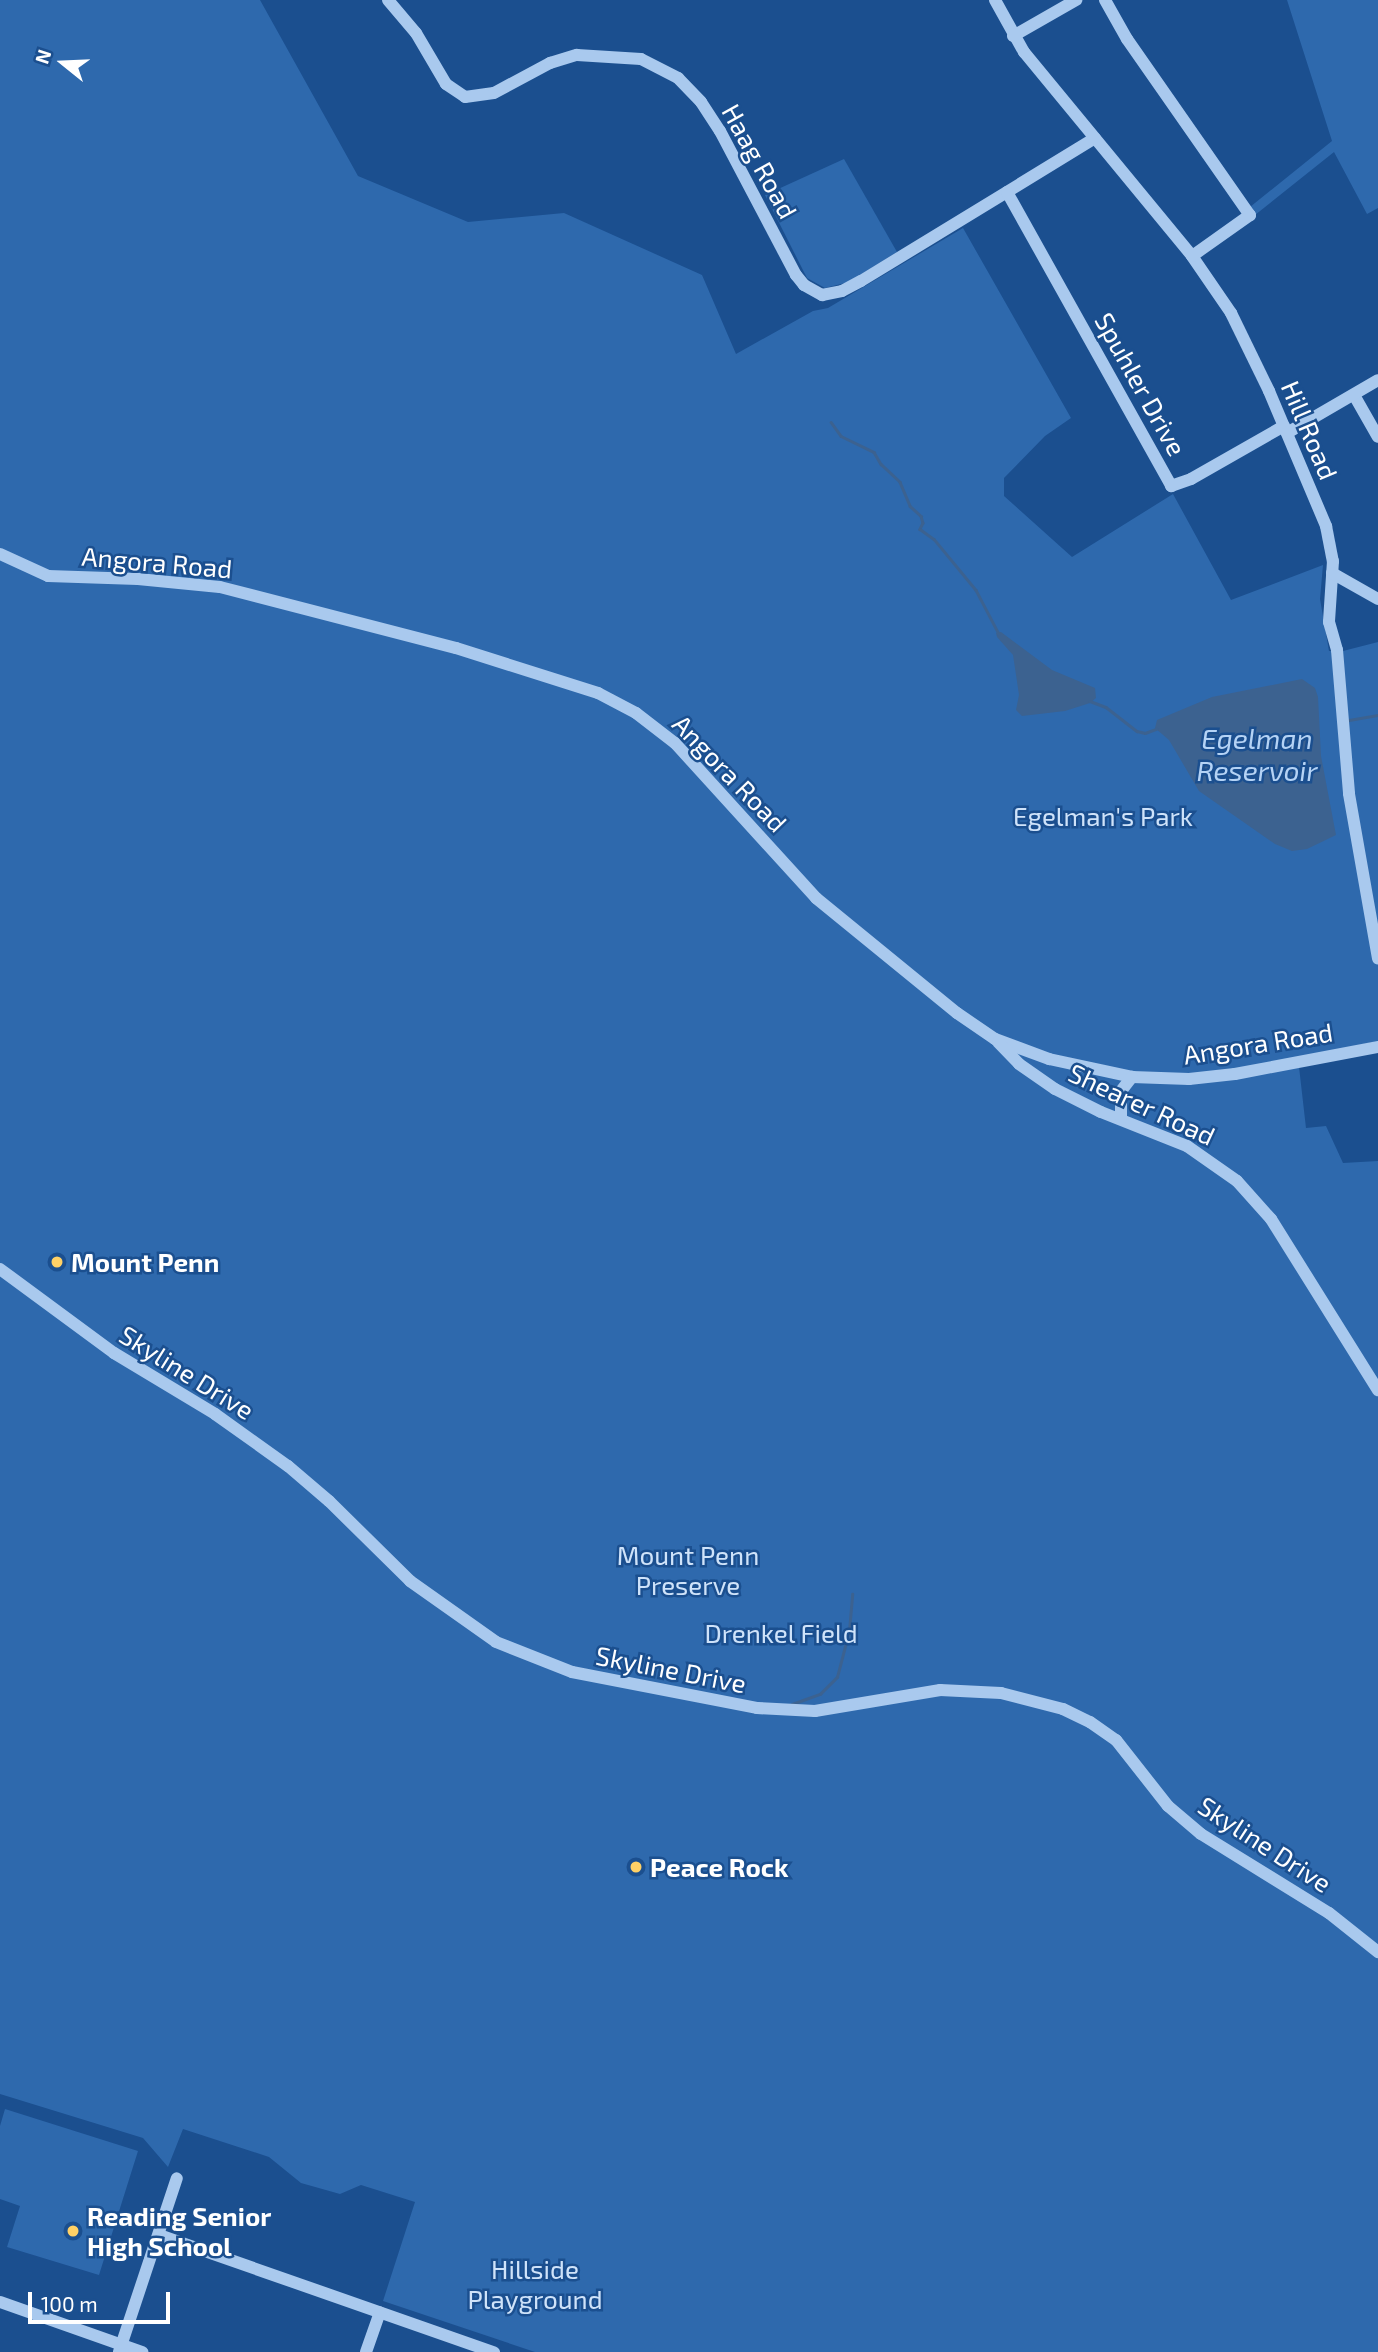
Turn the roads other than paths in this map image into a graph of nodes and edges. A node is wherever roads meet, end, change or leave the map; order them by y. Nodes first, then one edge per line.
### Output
1 (388, 0) edge
2 (995, 0) edge
3 (1076, 0) edge
4 (1105, 0) edge
5 (1013, 36) junction
6 (1095, 138) junction
7 (1007, 192) junction
8 (1192, 256) junction
9 (1378, 380) edge
10 (1354, 395) junction
11 (1286, 429) junction
12 (1378, 437) edge
13 (0, 554) edge
14 (1332, 573) junction
15 (1378, 599) edge
16 (1378, 958) edge
17 (995, 1039) junction
18 (1378, 1047) edge
19 (1132, 1077) junction
20 (1121, 1119) junction
21 (0, 1269) edge
22 (1378, 1390) edge
23 (1377, 1952) edge
24 (177, 2178) dead end
25 (159, 2235) junction
26 (0, 2302) edge
27 (380, 2312) junction
28 (120, 2349) edge
29 (142, 2352) edge
30 (366, 2352) edge
31 (494, 2352) edge

1 - 7 street, Haag Road
2 - 5 street, Hill Road
3 - 5 street
4 - 8 street
5 - 6 street, Hill Road
6 - 7 street, Haag Road
6 - 8 street, Hill Road
7 - 11 street, Spuhler Drive
8 - 11 street, Hill Road
9 - 10 street
10 - 11 street
10 - 12 street
11 - 14 street, Hill Road
13 - 17 street, Angora Road
14 - 15 street
14 - 16 street, Hill Road
17 - 19 street, Angora Road
17 - 20 street, Shearer Road
18 - 19 street, Angora Road
19 - 20 street
20 - 22 street, Shearer Road
21 - 23 street, Skyline Drive
24 - 25 street
25 - 27 street
25 - 28 street
26 - 28 street
27 - 30 street
27 - 31 street
28 - 29 street

